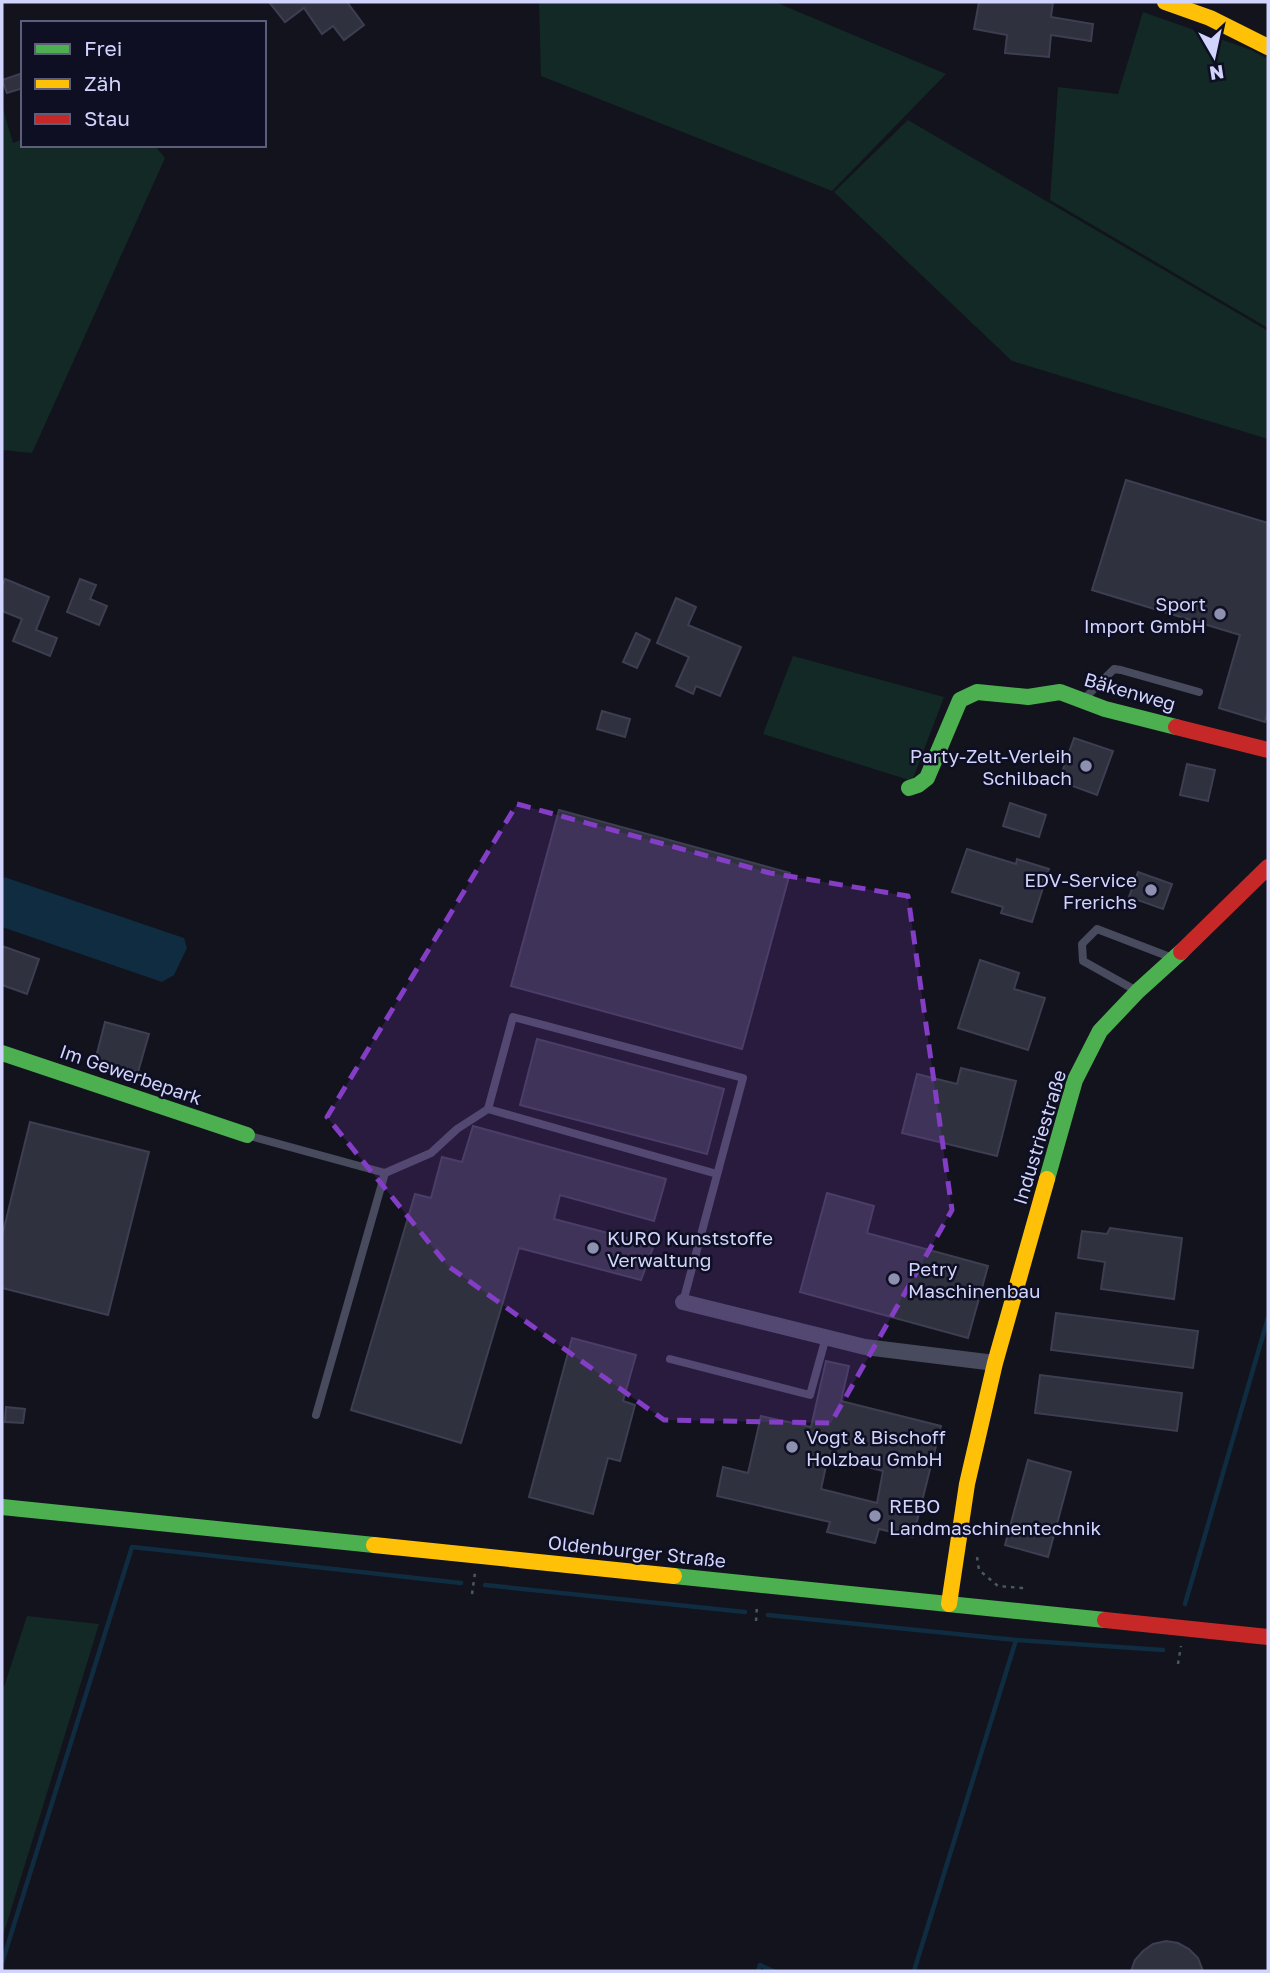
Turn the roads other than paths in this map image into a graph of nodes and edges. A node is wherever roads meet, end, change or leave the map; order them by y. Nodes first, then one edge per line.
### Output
1 (1165, 2) edge
2 (1268, 47) edge
3 (1199, 691) dead end
4 (1083, 701) junction
5 (1268, 750) edge
6 (909, 788) dead end
7 (1268, 867) edge
8 (1174, 959) junction
9 (1138, 991) junction
10 (2, 1053) edge
11 (488, 1109) junction
12 (247, 1135) joint
13 (385, 1173) junction
14 (717, 1174) junction
15 (683, 1302) joint
16 (826, 1337) junction
17 (670, 1359) dead end
18 (995, 1363) junction
19 (316, 1415) dead end
20 (2, 1507) edge
21 (949, 1604) junction
22 (1268, 1637) edge

1 - 2 street
3 - 4 lane
4 - 5 street, Bäkenweg
4 - 6 street, Bäkenweg
7 - 8 street, Industriestraße
8 - 9 street, Industriestraße
8 - 9 lane
9 - 18 street, Industriestraße
10 - 12 street, Im Gewerbepark
11 - 13 lane
11 - 14 lane
11 - 14 lane
12 - 13 lane
13 - 19 lane
14 - 15 lane
15 - 16 street
16 - 17 lane
16 - 18 street
18 - 21 street, Industriestraße
20 - 21 street, Oldenburger Straße
21 - 22 street, Oldenburger Straße

